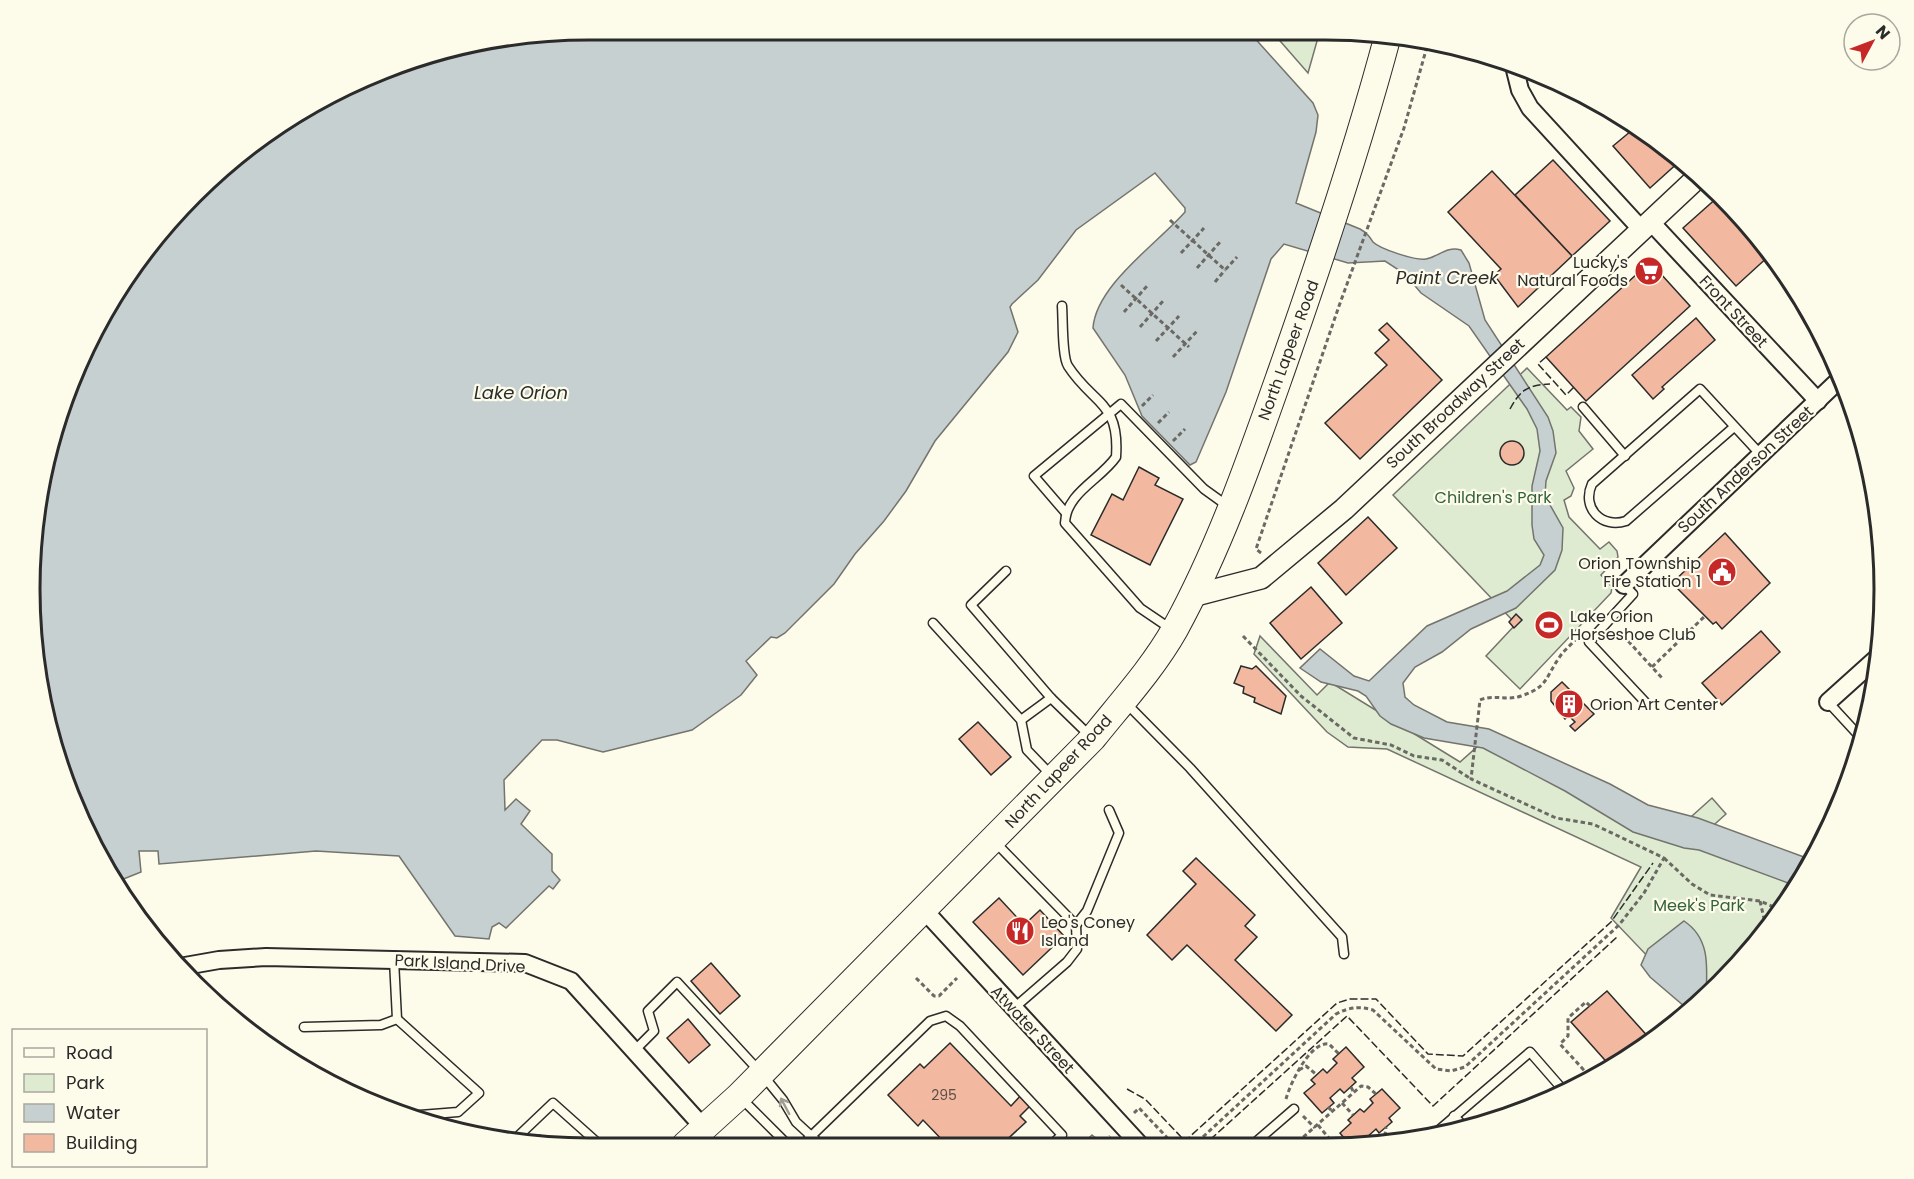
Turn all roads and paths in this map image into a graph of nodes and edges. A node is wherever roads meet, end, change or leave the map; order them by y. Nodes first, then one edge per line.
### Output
1 (1386, 44) edge
2 (1426, 50) edge
3 (1517, 76) edge
4 (1692, 182) edge
5 (1170, 219) dead end
6 (1646, 225) junction
7 (1204, 228) dead end
8 (1192, 240) junction
9 (1220, 242) dead end
10 (1180, 253) dead end
11 (1209, 255) junction
12 (1237, 257) dead end
13 (1197, 268) dead end
14 (1225, 270) junction
15 (1215, 282) dead end
16 (1121, 285) dead end
17 (1147, 286) dead end
18 (1136, 299) junction
19 (1163, 301) dead end
20 (1062, 306) dead end
21 (1124, 312) dead end
22 (1152, 314) junction
23 (1179, 316) dead end
24 (1140, 327) dead end
25 (1168, 328) junction
26 (1197, 331) dead end
27 (1156, 341) dead end
28 (1185, 344) junction
29 (1189, 347) dead end
30 (1173, 357) dead end
31 (1834, 385) edge
32 (1818, 400) junction
33 (1583, 407) dead end
34 (1110, 412) junction
35 (1168, 412) dead end
36 (1157, 424) dead end
37 (1734, 427) junction
38 (1761, 455) junction
39 (1625, 456) junction
40 (1230, 508) junction
41 (1065, 512) junction
42 (1276, 566) junction
43 (1006, 571) dead end
44 (1624, 585) joint
45 (1192, 596) junction
46 (1705, 616) dead end
47 (933, 623) dead end
48 (1605, 624) junction
49 (1174, 632) junction
50 (1582, 633) dead end
51 (1243, 636) dead end
52 (1868, 666) edge
53 (1652, 667) junction
54 (1662, 678) dead end
55 (1051, 698) junction
56 (1123, 700) junction
57 (1828, 702) joint
58 (1647, 704) dead end
59 (1021, 720) junction
60 (1855, 731) edge
61 (1093, 738) junction
62 (1054, 778) junction
63 (1471, 779) junction
64 (1109, 810) dead end
65 (993, 839) junction
66 (1664, 858) junction
67 (1760, 901) junction
68 (1773, 906) edge
69 (924, 910) junction
70 (1764, 919) edge
71 (1076, 925) junction
72 (1344, 954) dead end
73 (394, 960) junction
74 (190, 965) edge
75 (916, 978) dead end
76 (957, 978) dead end
77 (1590, 1006) dead end
78 (1014, 1008) junction
79 (397, 1019) junction
80 (304, 1027) dead end
81 (635, 1050) junction
82 (1339, 1054) dead end
83 (1297, 1071) junction
84 (1586, 1072) edge
85 (761, 1073) junction
86 (1317, 1075) dead end
87 (1559, 1086) edge
88 (1350, 1087) dead end
89 (1354, 1093) junction
90 (1376, 1094) dead end
91 (739, 1096) junction
92 (1342, 1103) junction
93 (1328, 1107) dead end
94 (1294, 1109) junction
95 (1333, 1112) junction
96 (1133, 1113) dead end
97 (429, 1114) edge
98 (1353, 1115) dead end
99 (1454, 1116) junction
100 (1459, 1122) edge
101 (1444, 1125) edge
102 (1316, 1126) junction
103 (1386, 1127) dead end
104 (704, 1128) junction
105 (521, 1134) edge
106 (1386, 1135) edge
107 (813, 1136) junction
108 (592, 1138) edge
109 (693, 1138) edge
110 (781, 1138) edge
111 (811, 1138) edge
112 (1059, 1138) edge
113 (1130, 1138) edge
114 (1167, 1138) edge
115 (1202, 1138) edge
116 (1260, 1138) edge
117 (1302, 1138) edge
118 (1327, 1138) edge

1 - 40 main road, North Lapeer Road
2 - 42 path
3 - 6 street, Front Street
4 - 6 street, South Broadway Street
5 - 8 path
6 - 32 street, Front Street
6 - 42 street, South Broadway Street
7 - 8 path
8 - 10 path
8 - 11 path
9 - 11 path
11 - 13 path
11 - 14 path
12 - 14 path
14 - 15 path
16 - 18 path
17 - 18 path
18 - 21 path
18 - 22 path
19 - 22 path
20 - 34 lane
22 - 24 path
22 - 25 path
23 - 25 path
25 - 27 path
25 - 28 path
26 - 28 path
28 - 29 path
28 - 30 path
31 - 32 street, South Anderson Street
32 - 38 street, South Anderson Street
33 - 39 lane
34 - 40 lane
34 - 41 lane
34 - 41 lane
35 - 36 path
37 - 38 lane
37 - 39 lane
37 - 39 lane
38 - 44 street, South Anderson Street
40 - 45 main road, North Lapeer Road
41 - 49 lane
42 - 45 street, South Broadway Street
43 - 55 lane
44 - 48 lane
45 - 49 main road, North Lapeer Road
46 - 53 path
47 - 59 lane
48 - 53 path
48 - 58 lane
49 - 56 main road, North Lapeer Road
50 - 63 path
51 - 63 path
52 - 57 street
53 - 54 path
55 - 59 lane
55 - 61 lane
56 - 61 main road, North Lapeer Road
56 - 72 lane
57 - 60 lane
59 - 62 lane
61 - 62 main road, North Lapeer Road
62 - 65 main road, North Lapeer Road
63 - 66 path
64 - 71 lane
65 - 69 main road, North Lapeer Road
65 - 71 lane
66 - 67 path
66 - 115 path
67 - 68 path
67 - 70 path
69 - 78 street, Atwater Street
69 - 85 main road, North Lapeer Road
71 - 78 lane
73 - 74 street, Park Island Drive
73 - 79 lane
73 - 81 street, Park Island Drive
75 - 76 path
77 - 84 path
78 - 113 street, Atwater Street
79 - 80 lane
79 - 97 lane
81 - 85 lane
81 - 104 street, Park Island Drive
82 - 83 path
83 - 86 path
83 - 94 path
85 - 91 main road, North Lapeer Road
107 -> 85 lane
87 - 99 lane
88 - 89 path
89 - 90 path
89 - 92 path
91 - 104 main road, North Lapeer Road
91 - 110 lane
92 - 95 path
92 - 98 path
93 - 95 path
94 - 102 path
94 - 116 lane
95 - 102 path
96 - 114 path
99 - 100 lane
99 - 101 lane
102 - 117 path
102 - 118 path
103 - 106 path
104 - 109 main road, North Lapeer Road
105 - 108 lane
107 - 111 lane
107 - 112 lane

